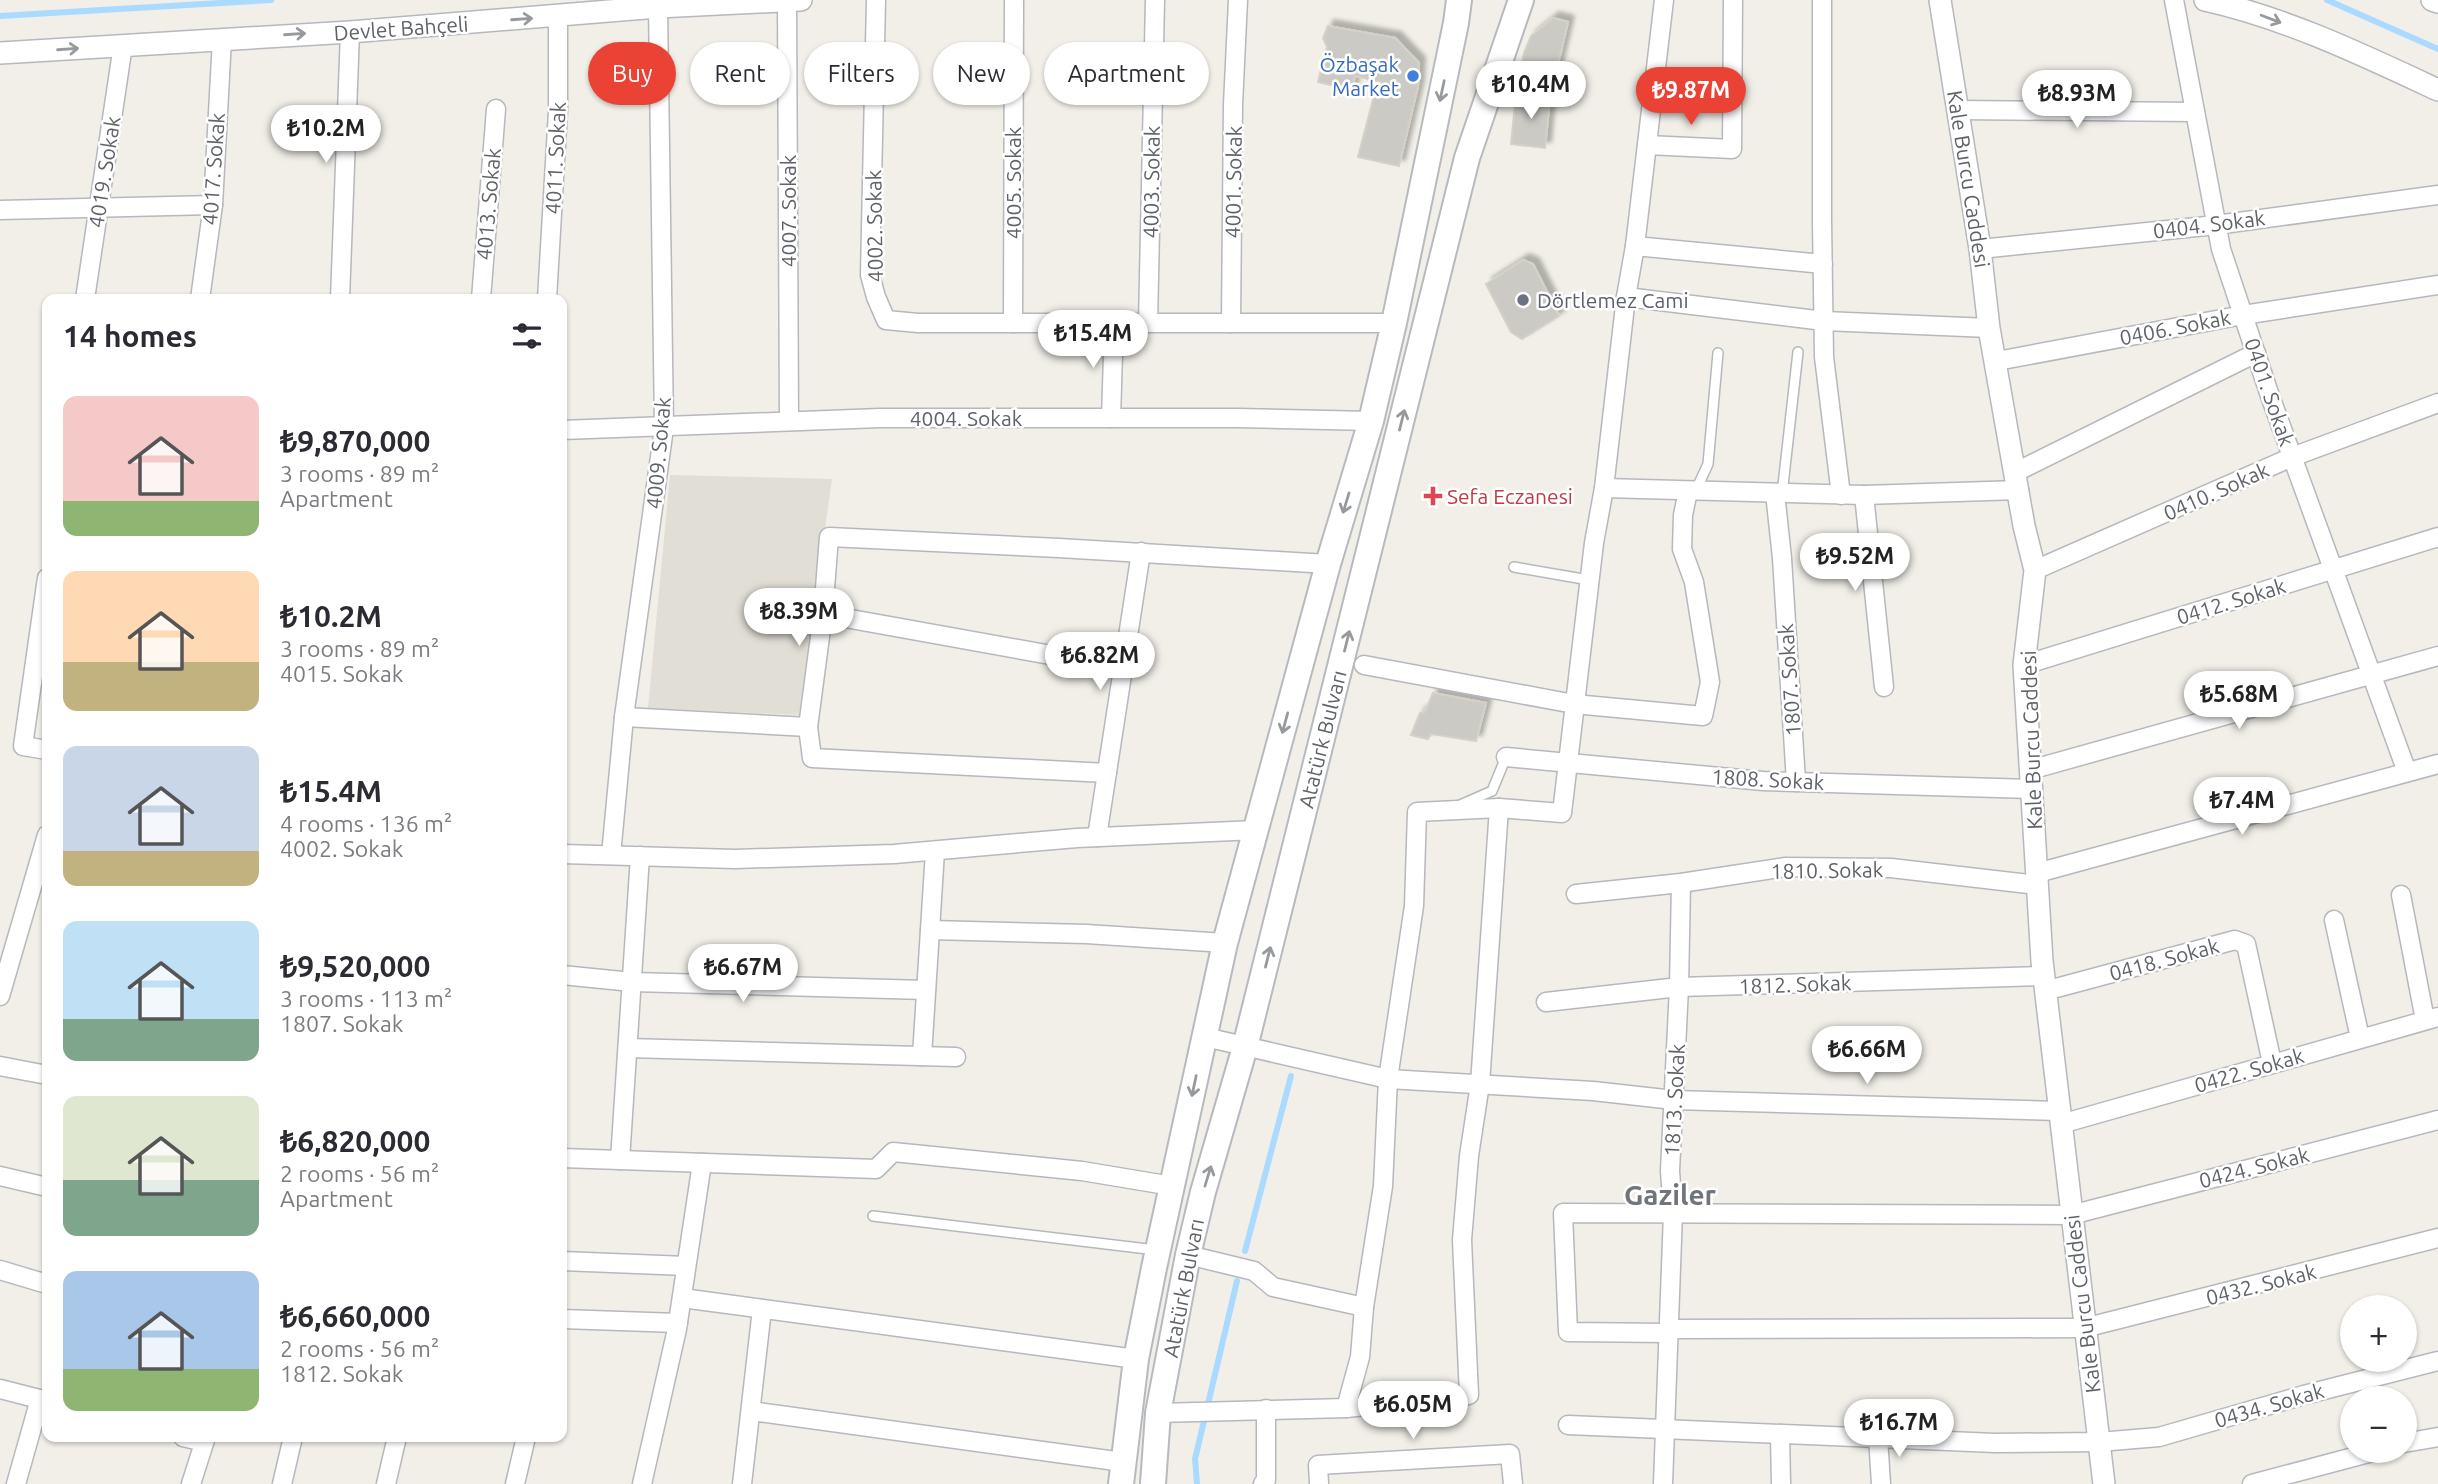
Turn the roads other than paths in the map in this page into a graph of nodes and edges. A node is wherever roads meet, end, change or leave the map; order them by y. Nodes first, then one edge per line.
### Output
1 (802, 0) edge
2 (876, 0) edge
3 (1014, 0) edge
4 (1156, 0) edge
5 (1238, 0) edge
6 (1459, 0) edge
7 (1521, 0) edge
8 (1664, 0) edge
9 (1733, 0) edge
10 (1822, 0) edge
11 (1940, 0) edge
12 (2174, 0) edge
13 (2206, 0) edge
14 (2432, 0) edge
15 (787, 1) edge
16 (2438, 2) edge
17 (658, 7) junction
18 (558, 16) junction
19 (350, 32) junction
20 (222, 39) junction
21 (123, 45) junction
22 (0, 53) edge
23 (2438, 90) edge
24 (496, 109) dead end
25 (1959, 110) junction
26 (2195, 112) junction
27 (1647, 145) junction
28 (2438, 195) edge
29 (213, 205) junction
30 (98, 208) junction
31 (0, 210) edge
32 (2216, 225) junction
33 (1635, 246) junction
34 (1980, 249) junction
35 (1823, 264) junction
36 (2438, 285) edge
37 (86, 294) edge
38 (201, 294) edge
39 (340, 294) edge
40 (481, 294) edge
41 (547, 294) edge
42 (1626, 297) junction
43 (2243, 315) junction
44 (1824, 321) junction
45 (1013, 323) junction
46 (1114, 323) junction
47 (1148, 323) junction
48 (1231, 323) junction
49 (1394, 323) junction
50 (1989, 328) junction
51 (1798, 352) dead end
52 (1718, 353) dead end
53 (2256, 353) junction
54 (1997, 361) junction
55 (2438, 403) edge
56 (1111, 418) junction
57 (789, 421) junction
58 (1371, 421) junction
59 (664, 428) junction
60 (567, 430) edge
61 (2292, 457) junction
62 (2017, 481) junction
63 (1604, 488) junction
64 (1692, 491) junction
65 (1778, 494) junction
66 (1841, 495) junction
67 (1864, 495) junction
68 (2438, 537) edge
69 (1141, 552) junction
70 (1328, 564) junction
71 (1514, 567) dead end
72 (2035, 570) junction
73 (2334, 570) junction
74 (1589, 580) junction
75 (42, 613) edge
76 (823, 614) junction
77 (2438, 656) edge
78 (1364, 665) dead end
79 (2024, 665) junction
80 (1124, 668) junction
81 (2371, 673) junction
82 (1884, 687) dead end
83 (1574, 704) junction
84 (624, 717) junction
85 (808, 727) junction
86 (42, 749) edge
87 (1506, 757) joint
88 (1567, 764) junction
89 (2438, 764) edge
90 (2407, 772) junction
91 (1107, 773) junction
92 (2031, 780) junction
93 (1796, 782) junction
94 (1500, 808) junction
95 (1450, 810) junction
96 (1256, 830) junction
97 (1097, 837) junction
98 (935, 851) junction
99 (42, 852) edge
100 (567, 854) edge
101 (611, 855) junction
102 (640, 856) junction
103 (2037, 879) junction
104 (1681, 883) junction
105 (1576, 894) dead end
106 (2401, 895) dead end
107 (2334, 920) dead end
108 (930, 930) junction
109 (1225, 943) junction
110 (567, 976) edge
111 (632, 982) junction
112 (2045, 983) junction
113 (1679, 987) junction
114 (926, 990) junction
115 (0, 996) edge
116 (1546, 1002) dead end
117 (2432, 1018) edge
118 (1205, 1037) junction
119 (2360, 1038) junction
120 (1245, 1047) junction
121 (628, 1048) junction
122 (922, 1056) junction
123 (956, 1056) dead end
124 (2272, 1063) junction
125 (0, 1066) edge
126 (42, 1073) edge
127 (1388, 1079) junction
128 (1480, 1084) junction
129 (1674, 1100) junction
130 (2060, 1117) junction
131 (2438, 1120) edge
132 (567, 1158) edge
133 (620, 1160) junction
134 (702, 1163) junction
135 (0, 1176) edge
136 (42, 1186) edge
137 (1172, 1186) junction
138 (1673, 1213) junction
139 (2071, 1215) junction
140 (873, 1216) dead end
141 (2438, 1238) edge
142 (1157, 1251) junction
143 (1188, 1255) junction
144 (567, 1261) edge
145 (686, 1266) junction
146 (0, 1270) edge
147 (42, 1283) edge
148 (682, 1298) junction
149 (1364, 1307) junction
150 (762, 1309) junction
151 (567, 1319) edge
152 (678, 1323) junction
153 (2084, 1328) junction
154 (1668, 1331) junction
155 (1136, 1359) junction
156 (2438, 1361) edge
157 (0, 1389) edge
158 (42, 1400) edge
159 (42, 1406) edge
160 (1346, 1408) junction
161 (1266, 1409) junction
162 (751, 1411) junction
163 (1158, 1413) junction
164 (1568, 1424) dead end
165 (1665, 1430) junction
166 (1780, 1434) junction
167 (1878, 1437) junction
168 (2438, 1437) edge
169 (2417, 1441) edge
170 (204, 1442) edge
171 (292, 1442) edge
172 (396, 1442) edge
173 (525, 1442) edge
174 (2099, 1442) junction
175 (2340, 1461) edge
176 (1122, 1473) edge
177 (16, 1484) edge
178 (191, 1484) edge
179 (282, 1484) edge
180 (386, 1484) edge
181 (515, 1484) edge
182 (642, 1484) edge
183 (742, 1484) edge
184 (1153, 1484) edge
185 (1263, 1484) edge
186 (1319, 1484) edge
187 (1513, 1484) edge
188 (1663, 1484) edge
189 (1781, 1484) edge
190 (1881, 1484) edge
191 (2104, 1484) edge
192 (2252, 1484) edge

1 - 15 street, Devlet Bahçeli
2 - 45 street, 4002. Sokak
3 - 45 street, 4005. Sokak
4 - 47 street, 4003. Sokak
5 - 48 street, 4001. Sokak
6 -> 49 main road, Atatürk Bulvarı
120 -> 7 main road, Atatürk Bulvarı
8 - 27 street
9 - 27 street
10 - 35 street
11 - 25 street, Kale Burcu Caddesi
12 - 26 street, 0401. Sokak
13 -> 23 street
14 - 16 street
15 - 17 street, Devlet Bahçeli
15 - 57 street, 4007. Sokak
17 - 18 street, Devlet Bahçeli
17 - 59 street, 4009. Sokak
19 -> 18 street, Devlet Bahçeli
18 - 41 street, 4011. Sokak
20 -> 19 street, Devlet Bahçeli
19 - 39 street
20 - 21 street, Devlet Bahçeli
20 - 29 street, 4017. Sokak
22 -> 21 street, Devlet Bahçeli
21 - 30 street, 4019. Sokak
24 - 40 street, 4013. Sokak
25 - 26 street
25 - 34 street, Kale Burcu Caddesi
26 - 32 street, 0401. Sokak
27 - 33 street
28 - 32 street, 0404. Sokak
29 - 30 street
29 - 38 street, 4017. Sokak
30 - 31 street
30 - 37 street, 4019. Sokak
32 - 34 street, 0404. Sokak
32 - 43 street, 0401. Sokak
33 - 35 street
33 - 42 street
34 - 50 street, Kale Burcu Caddesi
35 - 44 street
36 - 43 street, 0406. Sokak
42 - 44 street
42 - 63 street
43 - 53 street, 0401. Sokak
43 - 54 street, 0406. Sokak
44 - 50 street
44 - 66 street
45 - 46 street, 4002. Sokak
46 - 47 street, 4002. Sokak
46 - 56 street
47 - 48 street, 4002. Sokak
48 - 49 street, 4002. Sokak
49 - 58 main road, Atatürk Bulvarı
50 - 54 street, Kale Burcu Caddesi
51 - 65 lane
52 - 64 lane
53 - 61 street, 0401. Sokak
53 - 62 street
54 - 62 street, Kale Burcu Caddesi
55 - 61 street, 0410. Sokak
56 - 57 street, 4004. Sokak
56 - 58 street, 4004. Sokak
57 - 59 street, 4004. Sokak
58 -> 70 main road, Atatürk Bulvarı
59 - 60 street, 4004. Sokak
59 - 84 street, 4009. Sokak
61 - 72 street, 0410. Sokak
61 - 73 street, 0401. Sokak
62 - 67 street
62 - 72 street, Kale Burcu Caddesi
63 - 64 street
63 - 74 street
64 - 65 street
64 - 83 street
65 - 66 street
65 - 93 street, 1807. Sokak
66 - 67 street
67 - 82 street
68 - 73 street, 0412. Sokak
69 - 70 street
69 - 76 street
69 - 80 street
70 -> 96 main road, Atatürk Bulvarı
71 - 74 lane
72 - 79 street, Kale Burcu Caddesi
73 - 79 street, 0412. Sokak
73 - 81 street, 0401. Sokak
74 - 83 street
75 - 86 street
76 - 80 street
76 - 85 street
77 - 81 street, 1808. Sokak
78 - 83 street
79 - 92 street, Kale Burcu Caddesi
80 - 91 street
81 - 90 street, 0401. Sokak
81 - 92 street, 1808. Sokak
83 - 88 street
84 - 85 street
84 - 101 street, 4009. Sokak
85 - 91 street
87 - 88 street, 1808. Sokak
87 - 95 lane
88 - 93 street, 1808. Sokak
88 - 94 street
89 - 90 street
90 - 103 street
91 - 97 street
92 - 93 street, 1808. Sokak
92 - 103 street, Kale Burcu Caddesi
94 - 95 street
94 - 128 street
95 - 127 street
96 - 97 street
96 - 109 main road, Atatürk Bulvarı
97 - 98 street
98 - 102 street
98 - 108 street
99 - 115 street
100 - 101 street
101 - 102 street
102 - 111 street
103 - 104 street, 1810. Sokak
103 - 112 street, Kale Burcu Caddesi
104 - 105 street, 1810. Sokak
104 - 113 street, 1813. Sokak
106 - 117 street
107 - 119 street
108 - 109 street
108 - 114 street
109 - 118 main road, Atatürk Bulvarı
110 - 111 street
111 - 114 street
111 - 121 street
112 - 113 street, 1812. Sokak
112 - 124 street, 0418. Sokak
112 - 130 street, Kale Burcu Caddesi
113 - 116 street, 1812. Sokak
113 - 129 street, 1813. Sokak
114 - 122 street
117 - 119 street, 0422. Sokak
118 - 120 street, 0422. Sokak
118 -> 137 main road, Atatürk Bulvarı
119 - 124 street, 0422. Sokak
120 - 127 street, 0422. Sokak
143 -> 120 main road, Atatürk Bulvarı
121 - 122 street
121 - 133 street
122 - 123 street
124 - 130 street, 0422. Sokak
125 - 126 street
127 - 128 street, 0422. Sokak
127 - 149 street
128 - 129 street, 0422. Sokak
128 - 160 street
129 - 130 street, 0422. Sokak
129 - 138 street, 1813. Sokak
130 - 139 street, Kale Burcu Caddesi
131 - 139 street, 0424. Sokak
132 - 133 street
133 - 134 street
134 - 137 street
134 - 145 street
135 - 136 street
137 - 142 main road, Atatürk Bulvarı
138 - 139 street, 0424. Sokak
138 - 154 street, 1813. Sokak
138 - 154 street, 0424. Sokak
139 - 153 street, Kale Burcu Caddesi
140 - 142 lane
141 - 153 street, 0432. Sokak
142 - 155 main road, Atatürk Bulvarı
143 - 149 street
143 - 163 main road, Atatürk Bulvarı
144 - 145 street
145 - 148 street
146 - 147 street
148 - 150 street
148 - 152 street
149 - 160 street
150 - 155 street
150 - 162 street
151 - 152 street
152 - 182 street
153 - 154 street, 0432. Sokak
153 - 174 street, Kale Burcu Caddesi
154 - 165 street, 1813. Sokak
155 - 176 main road, Atatürk Bulvarı
156 - 174 street, 0434. Sokak
157 - 158 street
159 - 177 street
160 - 161 street
161 - 163 street
161 - 185 street
162 - 176 street
162 - 183 street
163 - 184 main road, Atatürk Bulvarı
164 - 165 street, 0434. Sokak
165 - 166 street, 0434. Sokak
165 - 188 street, 1813. Sokak
166 - 167 street, 0434. Sokak
166 - 189 street
167 - 174 street, 0434. Sokak
167 - 190 street
168 - 169 street
170 - 178 street
171 - 179 street
172 - 180 street
173 - 181 street
174 - 191 street, Kale Burcu Caddesi
175 - 192 street
186 - 187 street

